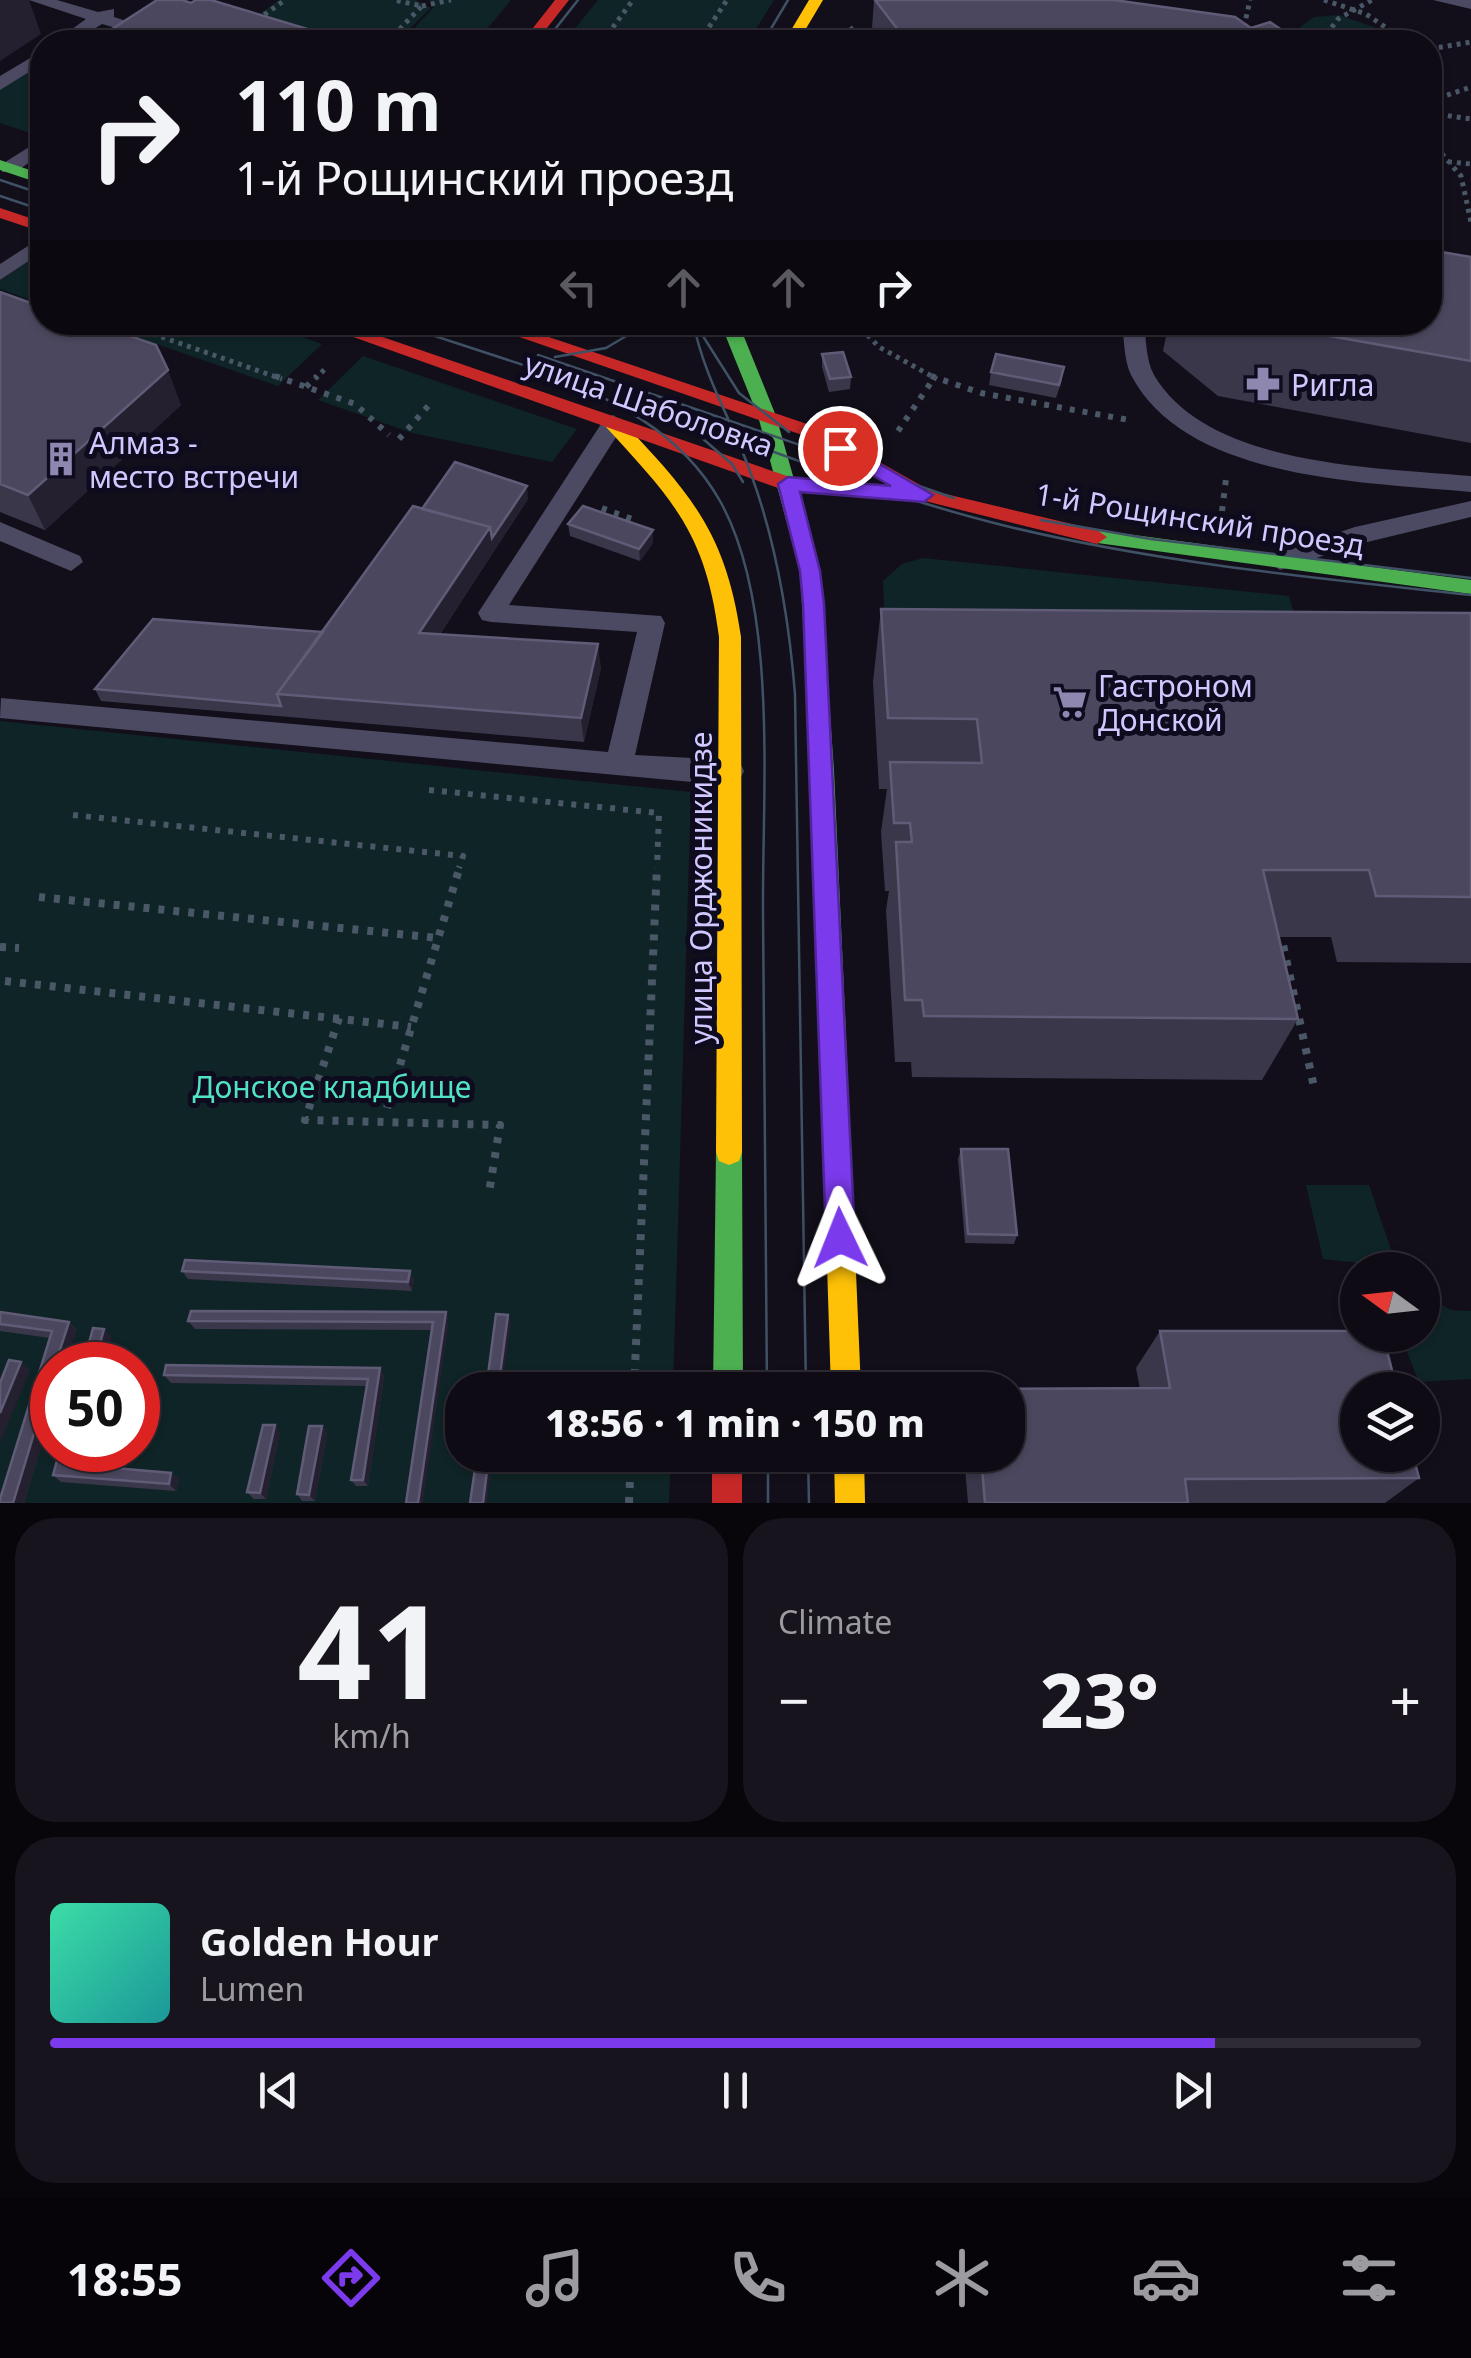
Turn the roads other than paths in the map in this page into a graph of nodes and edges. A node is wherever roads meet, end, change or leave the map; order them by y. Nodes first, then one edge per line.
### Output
1 (38, 0) edge
2 (562, 0) edge
3 (816, 0) edge
4 (1442, 0) edge
5 (1471, 4) edge
6 (107, 14) junction
7 (82, 30) edge
8 (150, 30) edge
9 (538, 30) edge
10 (798, 30) edge
11 (30, 64) edge
12 (0, 84) edge
13 (30, 152) edge
14 (4, 166) edge
15 (30, 175) edge
16 (0, 213) edge
17 (30, 224) edge
18 (30, 251) edge
19 (0, 274) edge
20 (358, 335) edge
21 (512, 335) edge
22 (731, 335) edge
23 (1134, 335) edge
24 (613, 423) junction
25 (744, 448) junction
26 (788, 484) junction
27 (1471, 484) edge
28 (924, 495) junction
29 (1471, 510) edge
30 (4, 539) edge
31 (71, 562) dead end
32 (1275, 563) junction
33 (1471, 587) edge
34 (1, 708) edge
35 (619, 764) junction
36 (730, 771) junction
37 (728, 1372) edge
38 (845, 1372) edge
39 (727, 1472) edge
40 (849, 1472) edge
41 (727, 1503) edge
42 (850, 1503) edge

1 - 6 lane
2 - 9 main road
3 - 10 main road
4 - 5 lane
6 - 7 lane
6 - 8 lane
11 - 12 lane
13 - 14 lane
14 - 15 main road
16 - 17 main road
18 - 19 lane
20 - 24 main road, улица Шаболовка
21 - 25 main road, улица Шаболовка
22 - 25 main road
23 - 27 lane
24 - 25 main road, улица Шаболовка
24 - 35 lane
24 - 36 main road, улица Орджоникидзе
25 - 26 main road
25 - 26 main road, улица Шаболовка
25 - 28 main road, 1-й Рощинский проезд
26 - 28 main road, 1-й Рощинский проезд
26 - 38 main road
28 - 32 main road, 1-й Рощинский проезд
29 - 32 lane
30 - 31 lane
32 - 33 main road, 1-й Рощинский проезд
34 - 35 lane
35 - 36 lane
36 - 37 main road, улица Орджоникидзе
39 - 41 main road
40 - 42 main road

